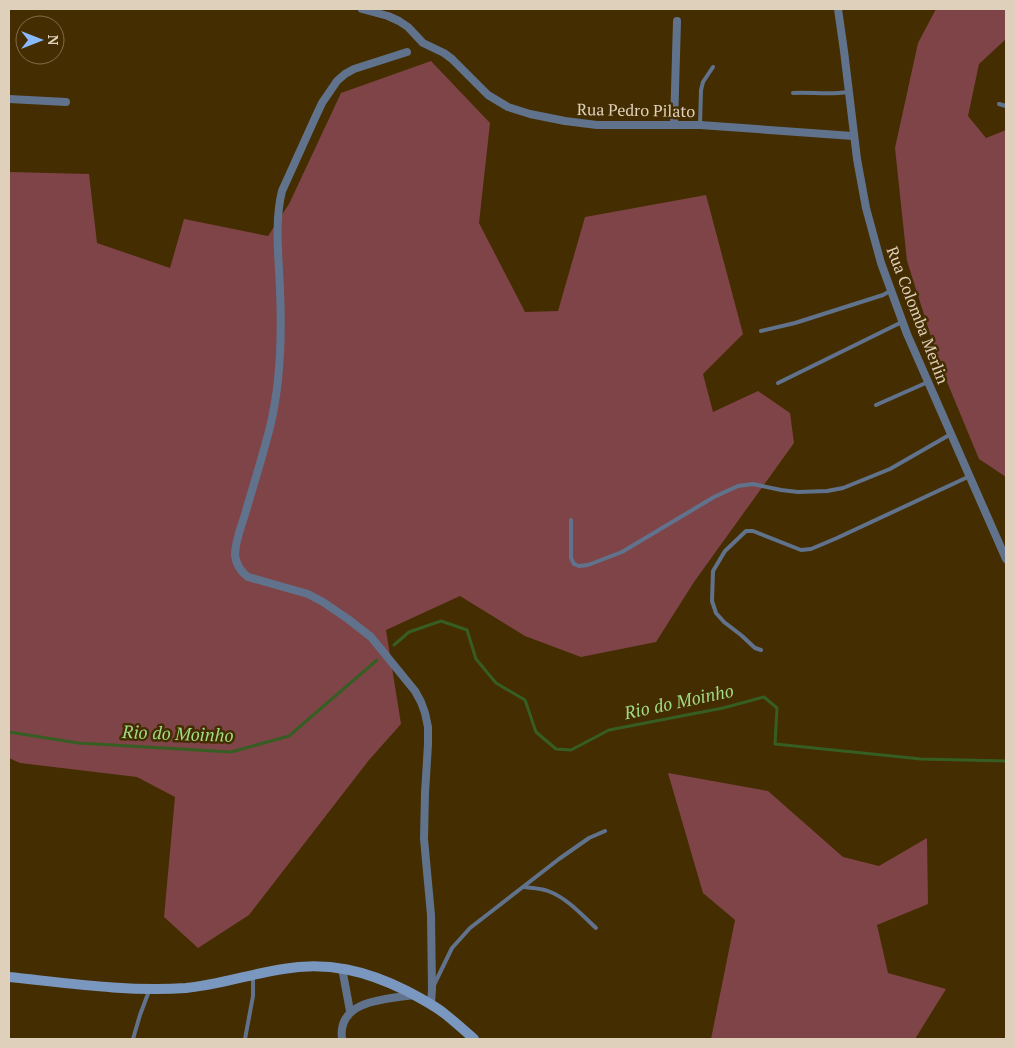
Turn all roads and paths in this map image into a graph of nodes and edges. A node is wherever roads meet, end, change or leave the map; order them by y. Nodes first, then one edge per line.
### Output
1 (362, 9) edge
2 (838, 9) edge
3 (677, 21) dead end
4 (406, 52) dead end
5 (713, 67) dead end
6 (848, 92) junction
7 (793, 93) dead end
8 (9, 99) edge
9 (66, 102) dead end
10 (999, 104) dead end
11 (1006, 106) edge
12 (674, 125) junction
13 (700, 125) junction
14 (853, 136) junction
15 (890, 291) junction
16 (902, 322) junction
17 (761, 331) dead end
18 (928, 382) junction
19 (778, 383) dead end
20 (876, 404) dead end
21 (951, 434) junction
22 (970, 476) junction
23 (571, 520) dead end
24 (1006, 559) edge
25 (761, 650) dead end
26 (605, 831) dead end
27 (524, 887) junction
28 (596, 928) dead end
29 (342, 968) junction
30 (254, 975) junction
31 (9, 977) edge
32 (150, 988) junction
33 (432, 989) junction
34 (414, 995) junction
35 (431, 1004) junction
36 (350, 1012) junction
37 (133, 1039) edge
38 (245, 1039) edge
39 (342, 1039) edge
40 (474, 1039) edge

1 - 12 street, Rua Pedro Pilato
2 - 6 street, Rua Colomba Merlin
3 - 12 street
4 - 33 street
5 - 13 lane
6 - 7 lane
6 - 14 street, Rua Colomba Merlin
8 - 9 street
10 - 11 lane
12 - 13 street, Rua Pedro Pilato
13 - 14 street, Rua Pedro Pilato
14 - 15 street, Rua Colomba Merlin
15 - 16 street, Rua Colomba Merlin
15 - 17 lane
16 - 18 street, Rua Colomba Merlin
16 - 19 lane
18 - 20 lane
18 - 21 street, Rua Colomba Merlin
21 - 22 street, Rua Colomba Merlin
21 - 23 lane
22 - 24 street, Rua Colomba Merlin
22 - 25 lane
26 - 27 lane
27 - 28 lane
27 - 33 lane
29 - 30 street
29 - 34 street
29 - 36 street
30 - 32 street
30 - 38 lane
31 - 32 street
32 - 37 lane
33 - 35 street
34 - 35 street
34 - 36 street
35 - 40 street
36 - 39 street

